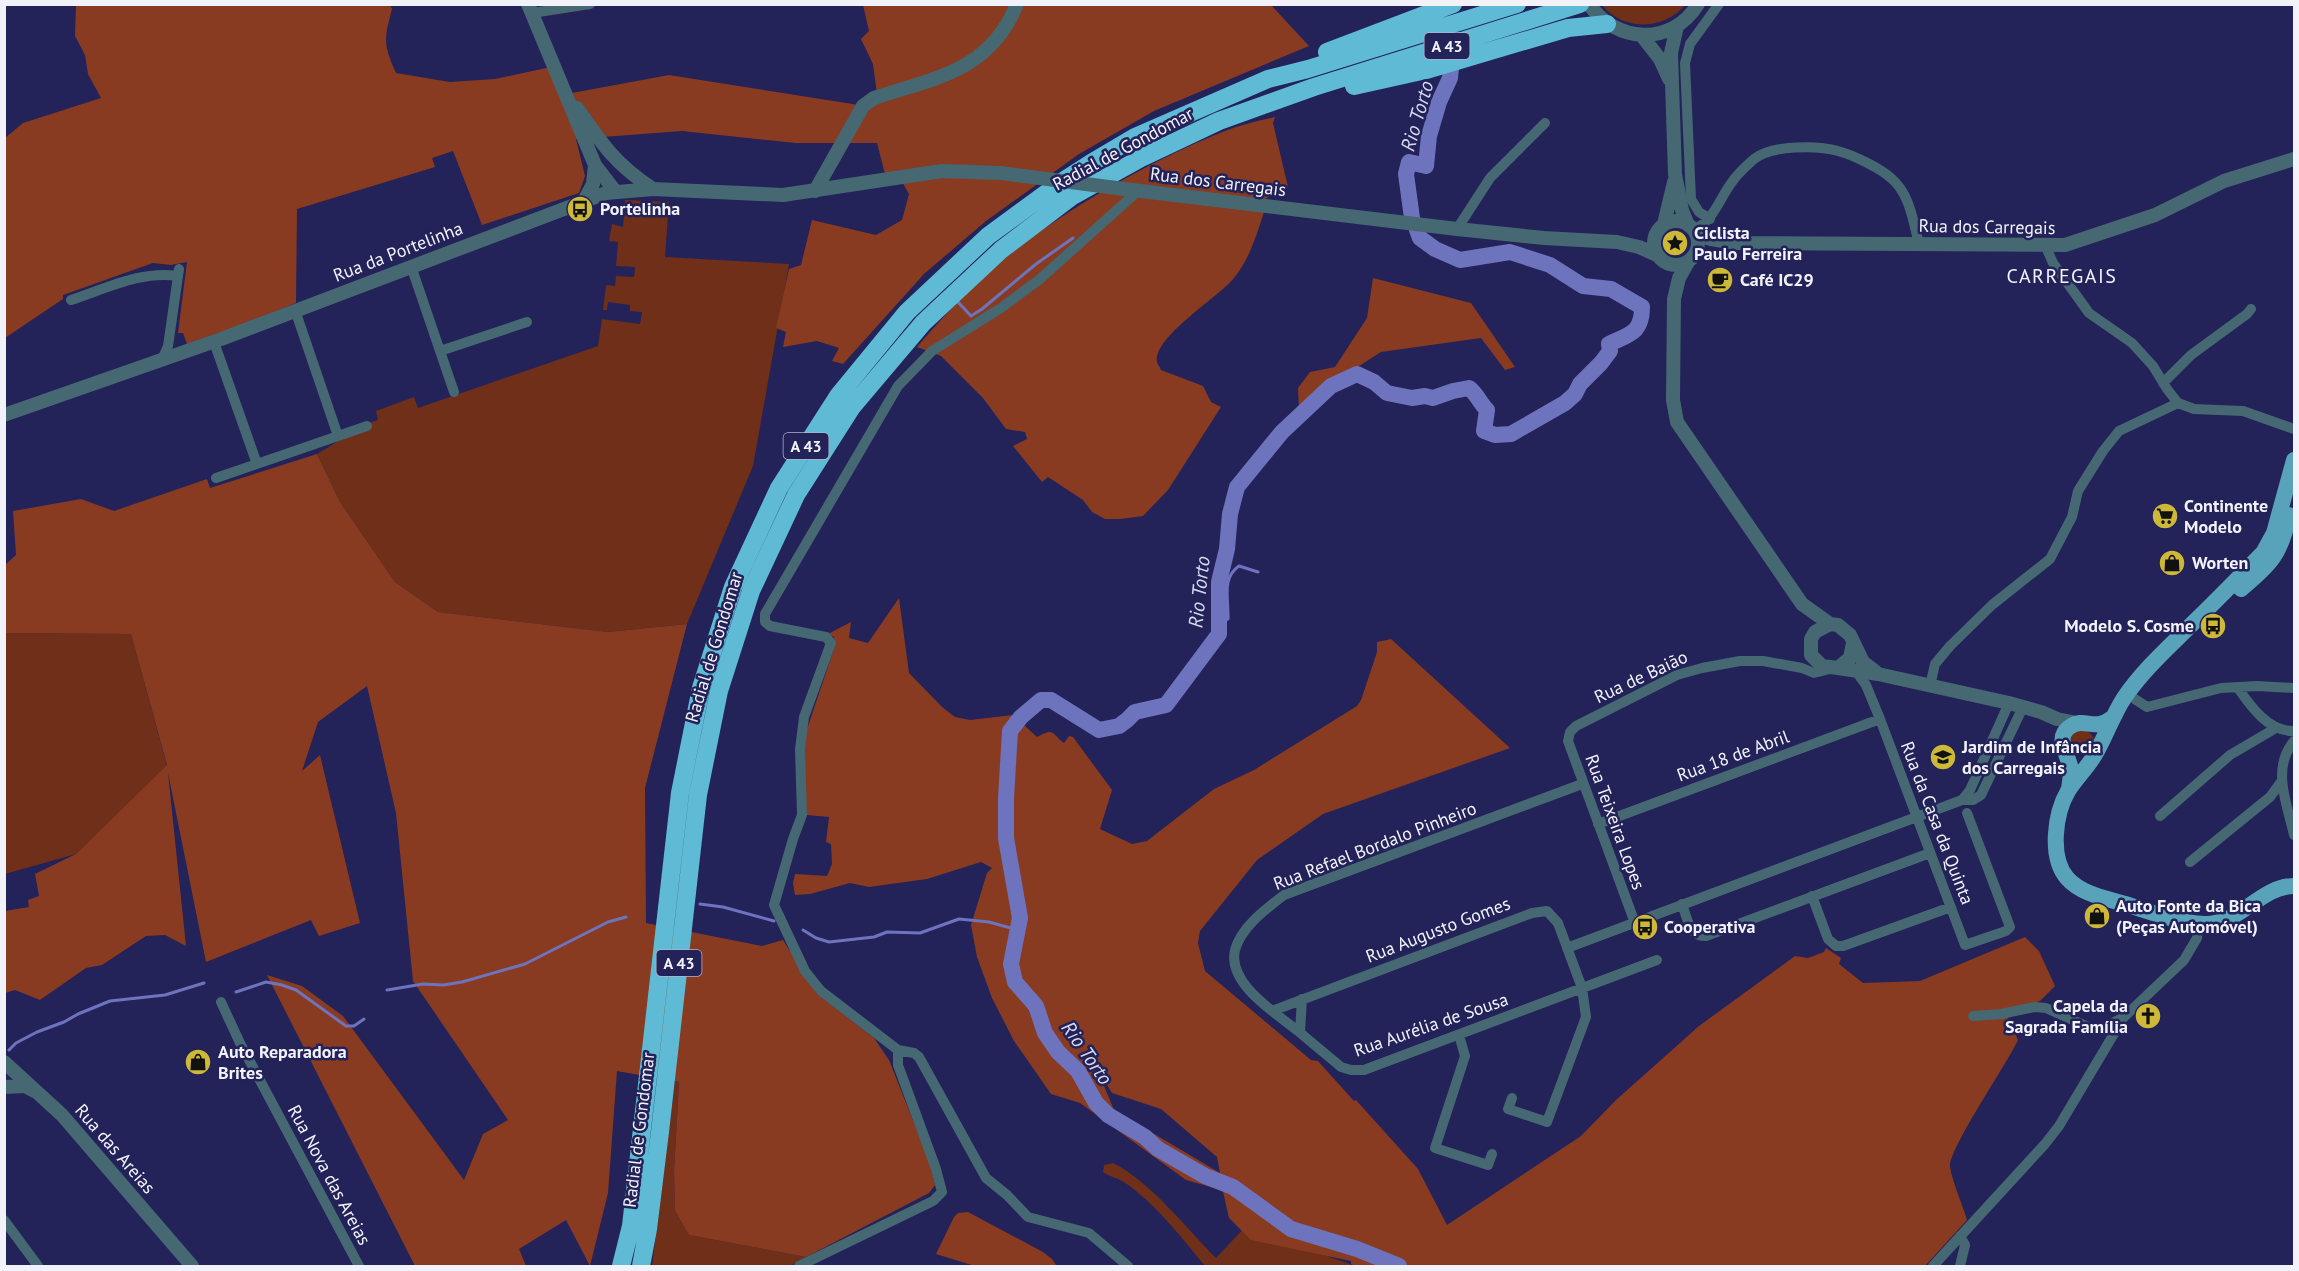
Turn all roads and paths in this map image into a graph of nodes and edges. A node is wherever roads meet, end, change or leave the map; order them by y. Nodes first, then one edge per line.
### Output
1 (590, 4) edge
2 (1017, 4) edge
3 (1453, 4) edge
4 (1517, 4) edge
5 (1580, 4) edge
6 (1589, 4) edge
7 (1698, 4) edge
8 (1719, 4) edge
9 (530, 9) edge
10 (1607, 24) junction
11 (1677, 26) junction
12 (1642, 36) junction
13 (1307, 65) junction
14 (1671, 83) junction
15 (564, 89) junction
16 (1315, 91) junction
17 (1545, 123) dead end
18 (614, 159) junction
19 (2295, 159) edge
20 (595, 165) junction
21 (1675, 174) junction
22 (653, 189) junction
23 (615, 191) junction
24 (815, 191) junction
25 (1135, 191) junction
26 (584, 201) junction
27 (1710, 219) junction
28 (1661, 227) junction
29 (1457, 229) junction
30 (1692, 230) junction
31 (1617, 242) junction
32 (1735, 243) junction
33 (1919, 244) junction
34 (2045, 245) junction
35 (1660, 258) junction
36 (1691, 259) junction
37 (411, 266) junction
38 (1674, 299) junction
39 (71, 300) dead end
40 (2251, 309) dead end
41 (295, 310) junction
42 (527, 322) dead end
43 (214, 342) junction
44 (440, 351) junction
45 (162, 360) junction
46 (2163, 383) junction
47 (454, 392) dead end
48 (2178, 403) junction
49 (4, 415) edge
50 (367, 426) dead end
51 (2295, 429) edge
52 (338, 436) junction
53 (2295, 460) edge
54 (257, 464) junction
55 (216, 478) dead end
56 (2295, 489) edge
57 (1802, 604) junction
58 (1830, 624) junction
59 (1811, 639) junction
60 (1854, 643) junction
61 (1815, 662) junction
62 (1802, 668) junction
63 (1834, 668) junction
64 (1855, 670) junction
65 (1878, 674) junction
66 (1930, 686) junction
67 (2132, 688) junction
68 (2238, 688) junction
69 (2295, 688) edge
70 (2016, 705) junction
71 (2047, 715) junction
72 (2112, 718) junction
73 (1880, 719) junction
74 (2083, 724) junction
75 (2276, 728) junction
76 (2295, 731) edge
77 (1570, 732) joint
78 (2295, 741) edge
79 (2064, 747) junction
80 (2096, 750) junction
81 (1977, 774) junction
82 (1988, 780) junction
83 (2281, 782) junction
84 (1582, 784) junction
85 (2069, 789) junction
86 (689, 794) junction
87 (1962, 800) junction
88 (1967, 813) dead end
89 (2160, 816) dead end
90 (1917, 817) junction
91 (1598, 824) junction
92 (2295, 835) edge
93 (1930, 853) junction
94 (2190, 862) dead end
95 (2293, 882) edge
96 (1812, 896) junction
97 (1682, 904) junction
98 (1951, 907) junction
99 (1635, 923) junction
100 (2198, 924) junction
101 (1566, 948) junction
102 (1657, 960) dead end
103 (1582, 988) junction
104 (1302, 999) junction
105 (221, 1002) dead end
106 (1272, 1011) junction
107 (1973, 1016) dead end
108 (2124, 1017) junction
109 (1300, 1032) junction
110 (1459, 1035) junction
111 (898, 1050) junction
112 (10, 1070) edge
113 (4, 1085) edge
114 (40, 1094) junction
115 (1512, 1098) dead end
116 (652, 1131) junction
117 (1492, 1154) dead end
118 (4, 1220) edge
119 (1960, 1236) junction
120 (38, 1266) edge
121 (192, 1266) edge
122 (359, 1266) edge
123 (621, 1266) edge
124 (641, 1266) edge
125 (799, 1266) edge
126 (1128, 1266) edge
127 (1933, 1266) edge
128 (1960, 1266) edge

1 - 9 street
2 - 24 street
3 - 13 highway, A 43
4 - 13 highway, A 43
5 - 16 highway, A 43
6 - 10 street
7 - 11 street
8 - 27 street
9 - 15 street
10 - 12 street
10 - 16 highway, A 43
11 - 12 street
11 - 14 street
12 - 14 street
13 - 86 highway, Radial de Gondomar / A 43
14 - 21 street
15 - 18 street
15 - 20 street
16 - 86 highway, Radial de Gondomar / A 43
17 - 29 street
18 - 22 street
18 - 23 street
19 - 34 street, Rua dos Carregais
20 - 23 street
20 - 26 street
21 - 28 street
21 - 30 street
22 - 23 street, Rua da Portelinha
22 - 24 street, Rua da Portelinha
23 - 26 street, Rua da Portelinha
24 - 25 street, Rua dos Carregais, bridge
25 - 29 street, Rua dos Carregais
25 - 111 street
26 - 37 street, Rua da Portelinha
27 - 30 street
27 - 33 street
28 - 30 street
28 - 31 street, Rua dos Carregais
28 - 35 street
29 - 31 street, Rua dos Carregais
30 - 32 street, Rua dos Carregais
30 - 36 street
31 - 35 street, Rua dos Carregais
32 - 33 street, Rua dos Carregais
32 - 36 street, Rua dos Carregais
33 - 34 street, Rua dos Carregais
34 - 46 street
35 - 36 street
35 - 38 street
36 - 38 street
37 - 41 street, Rua da Portelinha
37 - 44 street
38 - 57 street
39 - 45 street
40 - 46 street
41 - 43 street, Rua da Portelinha
41 - 52 street
42 - 44 street
43 - 45 street, Rua da Portelinha
43 - 54 street
44 - 47 street
45 - 49 street, Rua da Portelinha
46 - 48 street
48 - 51 street
48 - 66 street
50 - 52 street
52 - 54 street
53 - 67 main road
54 - 55 street
56 - 67 main road
57 - 58 street
57 - 59 street
58 - 59 street
58 - 60 street
59 - 61 street
60 - 63 street
60 - 65 street
61 - 62 street
61 - 63 street
62 - 63 street, Rua de Baião
62 - 77 street, Rua de Baião
63 - 64 street
64 - 65 street
64 - 73 street, Rua da Casa da Quinta
65 - 66 street
66 - 70 street
67 - 68 street
67 - 72 main road
68 - 69 street
68 - 75 street
70 - 71 street
70 - 81 street
70 - 82 street
71 - 74 street
71 - 79 street
72 - 74 main road
72 - 80 main road
73 - 90 street, Rua da Casa da Quinta
73 - 91 street, Rua 18 de Abril
74 - 79 main road
74 - 80 main road
75 - 76 street
75 - 89 street
77 - 84 street, Rua Teixeira Lopes
78 - 83 street
79 - 80 main road
79 - 85 main road
80 - 85 main road
81 - 82 street
81 - 87 street
82 - 87 street
83 - 92 street
83 - 94 street
84 - 91 street, Rua Teixeira Lopes
84 - 106 street, Rua Refael Bordalo Pinheiro
85 - 100 main road
86 - 116 highway, Radial de Gondomar / A 43
87 - 90 street
88 - 98 street, Rua da Casa da Quinta
90 - 93 street, Rua da Casa da Quinta
90 - 97 street
91 - 99 street, Rua Teixeira Lopes
93 - 96 street
93 - 98 street, Rua da Casa da Quinta
95 - 100 main road
96 - 97 street
96 - 98 street
97 - 99 street
99 - 101 street
100 - 108 street
101 - 103 street
101 - 104 street, Rua Augusto Gomes
102 - 103 street, Rua Aurélia de Sousa
103 - 110 street, Rua Aurélia de Sousa
103 - 115 street
104 - 106 street, Rua Augusto Gomes
104 - 109 street
105 - 122 street, Rua Nova das Areias
106 - 109 street, Rua Refael Bordalo Pinheiro
107 - 108 street
108 - 119 street
109 - 110 street, Rua Aurélia de Sousa
110 - 117 street
111 - 125 street
111 - 126 street
112 - 113 street
112 - 114 street, Rua das Areias
113 - 114 street
114 - 121 street, Rua das Areias
116 - 123 highway, Radial de Gondomar / A 43
116 - 124 highway, Radial de Gondomar / A 43
118 - 120 street
119 - 127 street
119 - 128 street

